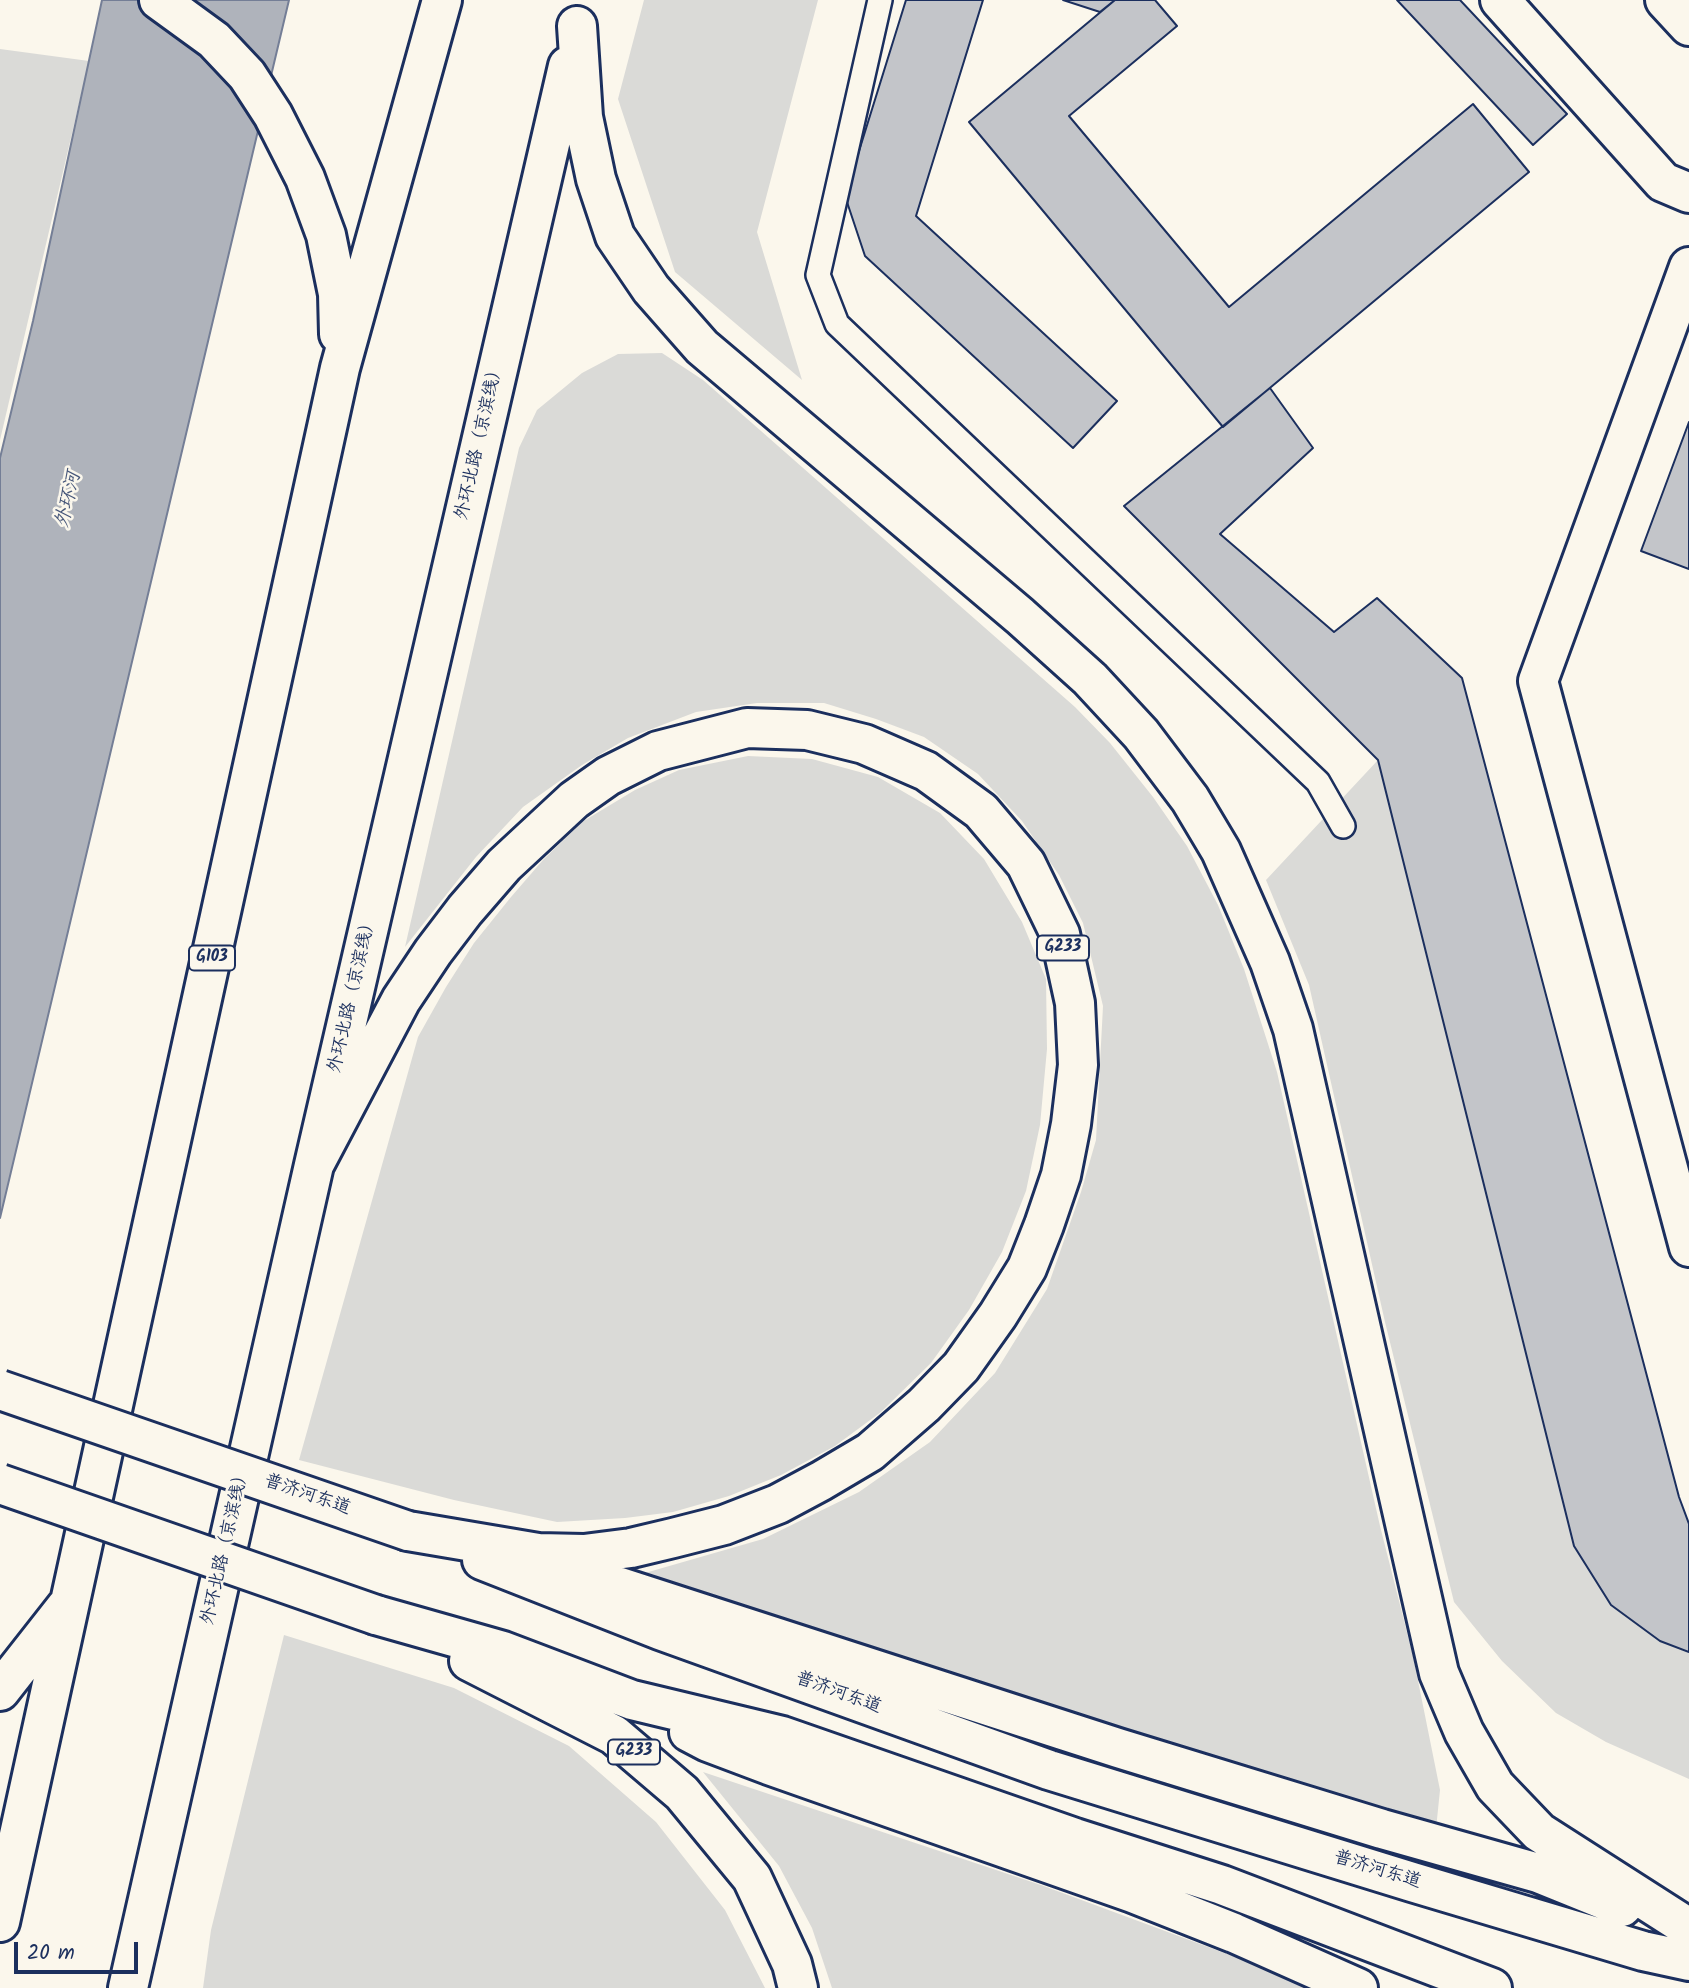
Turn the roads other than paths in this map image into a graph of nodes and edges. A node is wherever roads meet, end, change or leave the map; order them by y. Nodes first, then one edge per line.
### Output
1 (159, 0) edge
2 (442, 0) edge
3 (880, 0) edge
4 (1500, 0) edge
5 (1665, 0) edge
6 (580, 13) edge
7 (1689, 26) edge
8 (1689, 193) edge
9 (1689, 267) edge
10 (340, 368) junction
11 (1343, 826) dead end
12 (314, 1165) junction
13 (1689, 1247) edge
14 (0, 1390) edge
15 (0, 1484) edge
16 (408, 1531) junction
17 (72, 1600) junction
18 (376, 1615) junction
19 (0, 1690) edge
20 (632, 1700) junction
21 (152, 1874) junction
22 (0, 1922) edge
23 (1689, 1928) edge
24 (1689, 1939) edge
25 (1689, 1961) edge
26 (128, 1988) edge
27 (148, 1988) edge
28 (798, 1988) edge
29 (1358, 1988) edge
30 (1492, 1988) edge

1 - 10 main road
2 - 10 main road, G103
3 - 11 lane
4 - 8 main road
5 - 7 main road
6 - 12 main road, 外环北路（京滨线）
6 - 23 main road
9 - 13 main road
10 - 17 main road, G103
12 - 16 main road, G233
12 - 21 main road, 外环北路（京滨线）
14 - 16 main road, 普济河东道 / G233, bridge
15 - 18 main road, G233, bridge
16 - 24 main road
16 - 25 main road, 普济河东道
17 - 19 main road
17 - 22 main road, G103
18 - 20 main road
18 - 28 main road, G233
20 - 29 main road
20 - 30 main road
21 - 26 main road, 外环北路（京滨线）
21 - 27 main road

